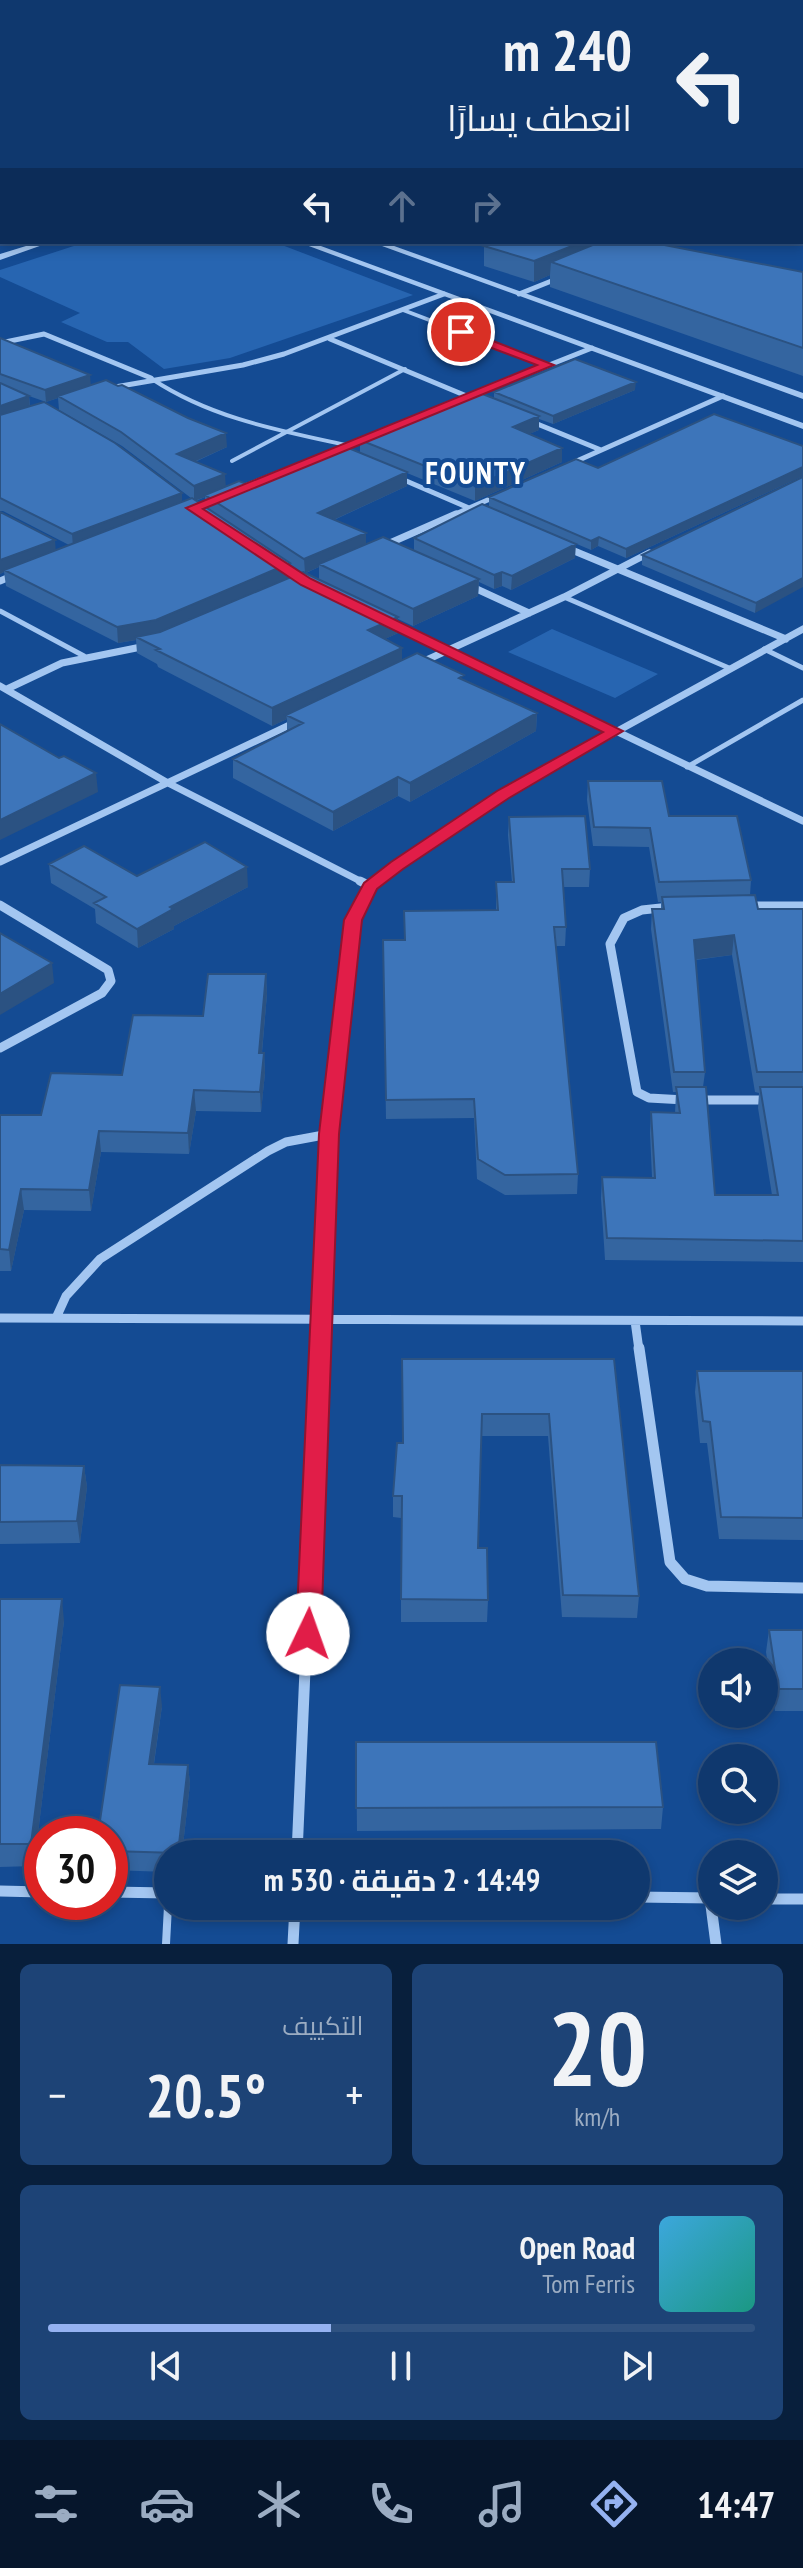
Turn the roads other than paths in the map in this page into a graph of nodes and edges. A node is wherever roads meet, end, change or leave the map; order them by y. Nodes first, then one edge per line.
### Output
1 (41, 244) edge
2 (307, 244) edge
3 (381, 244) edge
4 (0, 257) edge
5 (564, 276) edge
6 (444, 294) junction
7 (519, 294) junction
8 (403, 310) junction
9 (329, 339) junction
10 (0, 343) edge
11 (592, 348) junction
12 (548, 365) junction
13 (405, 369) junction
14 (152, 379) junction
15 (109, 388) edge
16 (468, 396) junction
17 (723, 396) junction
18 (803, 396) edge
19 (483, 402) edge
20 (527, 420) edge
21 (803, 426) edge
22 (285, 432) junction
23 (346, 445) junction
24 (334, 449) junction
25 (601, 450) junction
26 (348, 455) edge
27 (232, 461) dead end
28 (561, 468) edge
29 (388, 473) edge
30 (235, 490) edge
31 (508, 491) edge
32 (469, 508) junction
33 (483, 514) edge
34 (384, 545) junction
35 (557, 545) edge
36 (660, 548) edge
37 (371, 551) edge
38 (399, 552) edge
39 (617, 569) junction
40 (28, 570) edge
41 (457, 579) edge
42 (0, 581) edge
43 (564, 597) junction
44 (0, 611) edge
45 (529, 613) junction
46 (377, 616) edge
47 (803, 629) edge
48 (786, 639) junction
49 (159, 643) edge
50 (764, 649) junction
51 (448, 650) junction
52 (84, 656) junction
53 (729, 668) junction
54 (803, 668) edge
55 (406, 670) edge
56 (2, 688) edge
57 (803, 700) edge
58 (308, 717) edge
59 (615, 731) junction
60 (687, 767) junction
61 (168, 783) junction
62 (803, 821) edge
63 (0, 862) edge
64 (370, 886) junction
65 (0, 905) edge
66 (744, 906) edge
67 (803, 906) edge
68 (686, 907) edge
69 (0, 1048) edge
70 (787, 1100) edge
71 (329, 1134) junction
72 (0, 1318) edge
73 (56, 1318) junction
74 (323, 1319) junction
75 (635, 1321) junction
76 (803, 1321) edge
77 (803, 1588) edge
78 (298, 1840) edge
79 (0, 1891) edge
80 (24, 1892) edge
81 (128, 1892) edge
82 (154, 1893) edge
83 (650, 1897) edge
84 (698, 1898) edge
85 (778, 1899) edge
86 (803, 1899) edge
87 (167, 1920) edge
88 (294, 1920) edge
89 (713, 1920) edge
90 (166, 1944) edge
91 (293, 1944) edge
92 (716, 1944) edge

1 - 4 street
2 - 6 street
3 - 7 street
5 - 7 street
6 - 8 street
6 - 11 street
7 - 18 street
8 - 9 street
8 - 12 lane
9 - 13 street
9 - 14 street
10 - 14 street
11 - 12 street
11 - 17 street
12 - 16 street
13 - 16 street
13 - 22 lane
14 - 15 street
14 - 22 lane
16 - 19 street
16 - 23 street
17 - 21 street
17 - 25 street
20 - 25 street
22 - 23 lane
22 - 27 lane
23 - 24 street
24 - 26 street
24 - 30 street
25 - 28 street
29 - 32 street
31 - 32 street
32 - 33 street
32 - 34 street
34 - 37 street
34 - 38 street
35 - 39 street
36 - 39 street
39 - 43 street
39 - 48 street
40 - 42 street
41 - 45 street
43 - 45 street
43 - 53 lane
44 - 52 lane
45 - 51 street
46 - 51 street
47 - 48 street
48 - 50 street
49 - 52 street
50 - 53 street
50 - 54 lane
51 - 55 street
51 - 59 street
52 - 56 street
53 - 59 street
56 - 61 street
57 - 60 lane
58 - 61 street
59 - 60 street
59 - 64 street
60 - 62 street
61 - 63 street
61 - 64 street
64 - 71 street
65 - 69 street
66 - 67 street
68 - 70 street
71 - 73 street
71 - 74 street
72 - 73 street
73 - 74 street
74 - 75 street
74 - 78 street
75 - 76 street
75 - 77 street
79 - 80 street
81 - 82 street
83 - 84 street
85 - 86 street
87 - 90 lane
88 - 91 street
89 - 92 street

